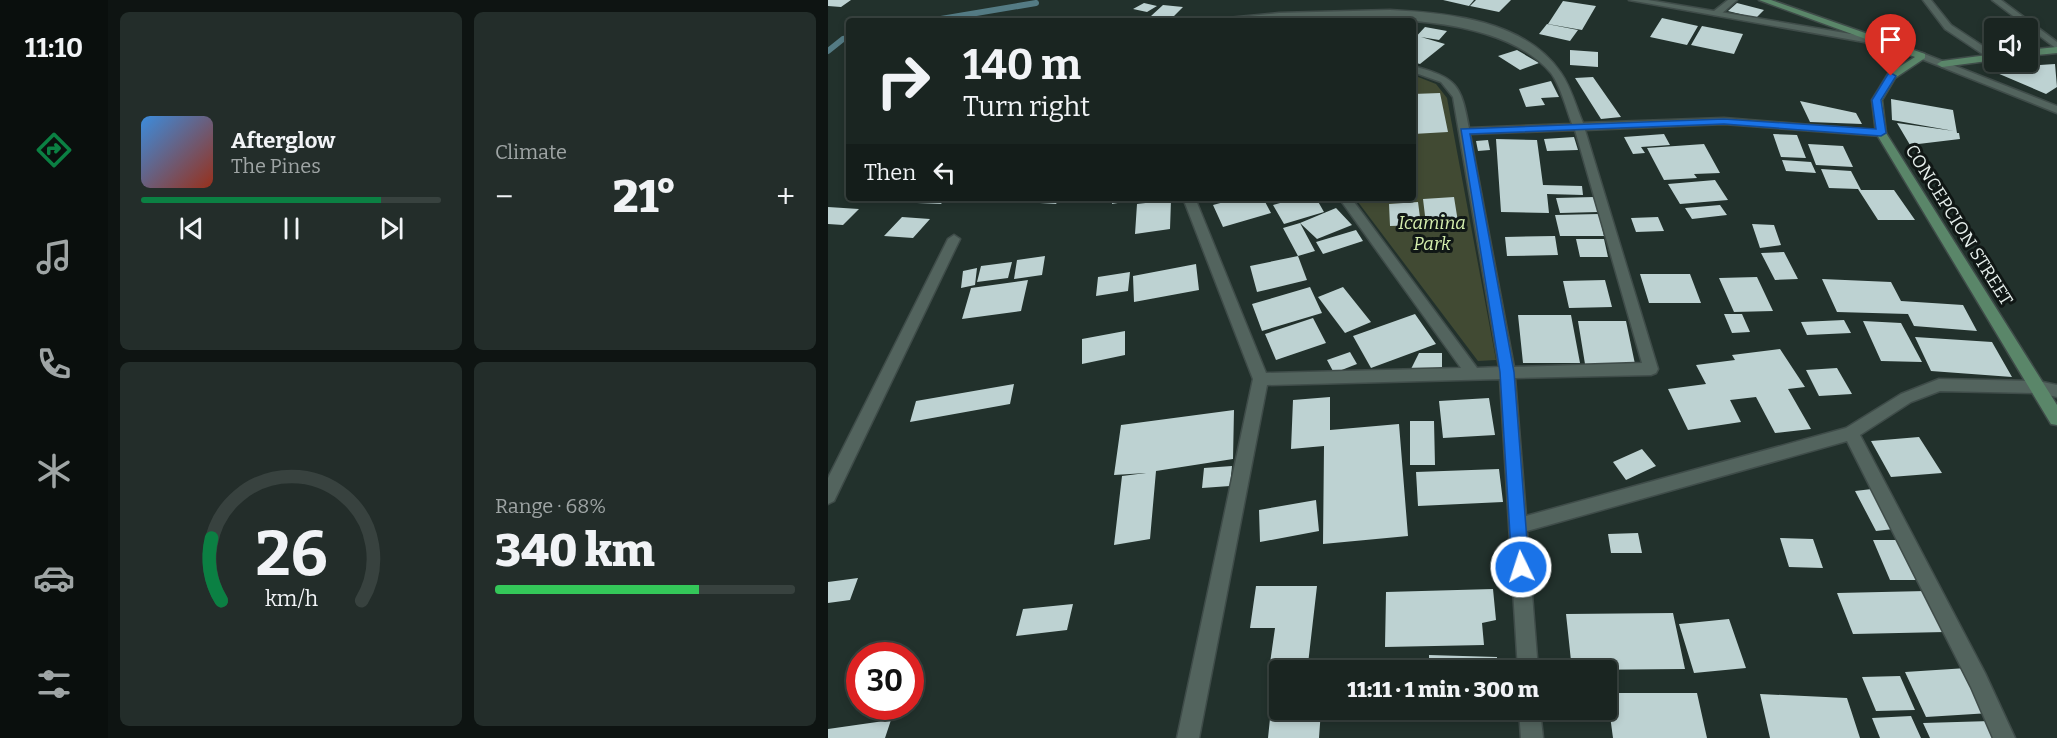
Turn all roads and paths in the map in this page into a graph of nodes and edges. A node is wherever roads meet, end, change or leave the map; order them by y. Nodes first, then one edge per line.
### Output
1 (1633, 0) edge
2 (1733, 0) edge
3 (1763, 0) edge
4 (1927, 0) edge
5 (1996, 0) edge
6 (1717, 14) junction
7 (1237, 18) edge
8 (1355, 18) edge
9 (1881, 42) junction
10 (2057, 48) edge
11 (1984, 50) edge
12 (2038, 51) edge
13 (1922, 56) junction
14 (1984, 58) edge
15 (1942, 63) junction
16 (1416, 70) edge
17 (2057, 110) edge
18 (1579, 127) junction
19 (1464, 131) junction
20 (1881, 133) junction
21 (1190, 201) edge
22 (1347, 201) edge
23 (954, 239) dead end
24 (1507, 372) junction
25 (1473, 373) junction
26 (1261, 379) junction
27 (2038, 387) junction
28 (2057, 391) edge
29 (2057, 419) edge
30 (1851, 433) junction
31 (828, 496) edge
32 (1518, 526) junction
33 (1526, 660) edge
34 (1531, 720) edge
35 (1188, 738) edge
36 (1532, 738) edge
37 (2004, 738) edge

1 - 6 street
2 - 6 street
3 - 9 street
4 - 11 street
5 - 10 street
6 - 9 street
7 - 8 street
8 - 18 street
9 - 13 street
10 - 12 street
13 - 15 street
13 - 20 street, CONCEPCION STREET
14 - 15 street
15 - 17 street
16 - 19 street
18 - 19 street
18 - 20 street
18 - 24 street
19 - 24 street
20 - 27 street, CONCEPCION STREET
21 - 26 street
22 - 25 street
23 - 31 street
24 - 25 street
24 - 32 street
25 - 26 street
26 - 35 street
27 - 28 street
27 - 29 street, CONCEPCION STREET
27 - 30 street
30 - 32 street
30 - 37 street
32 - 33 street
34 - 36 street

